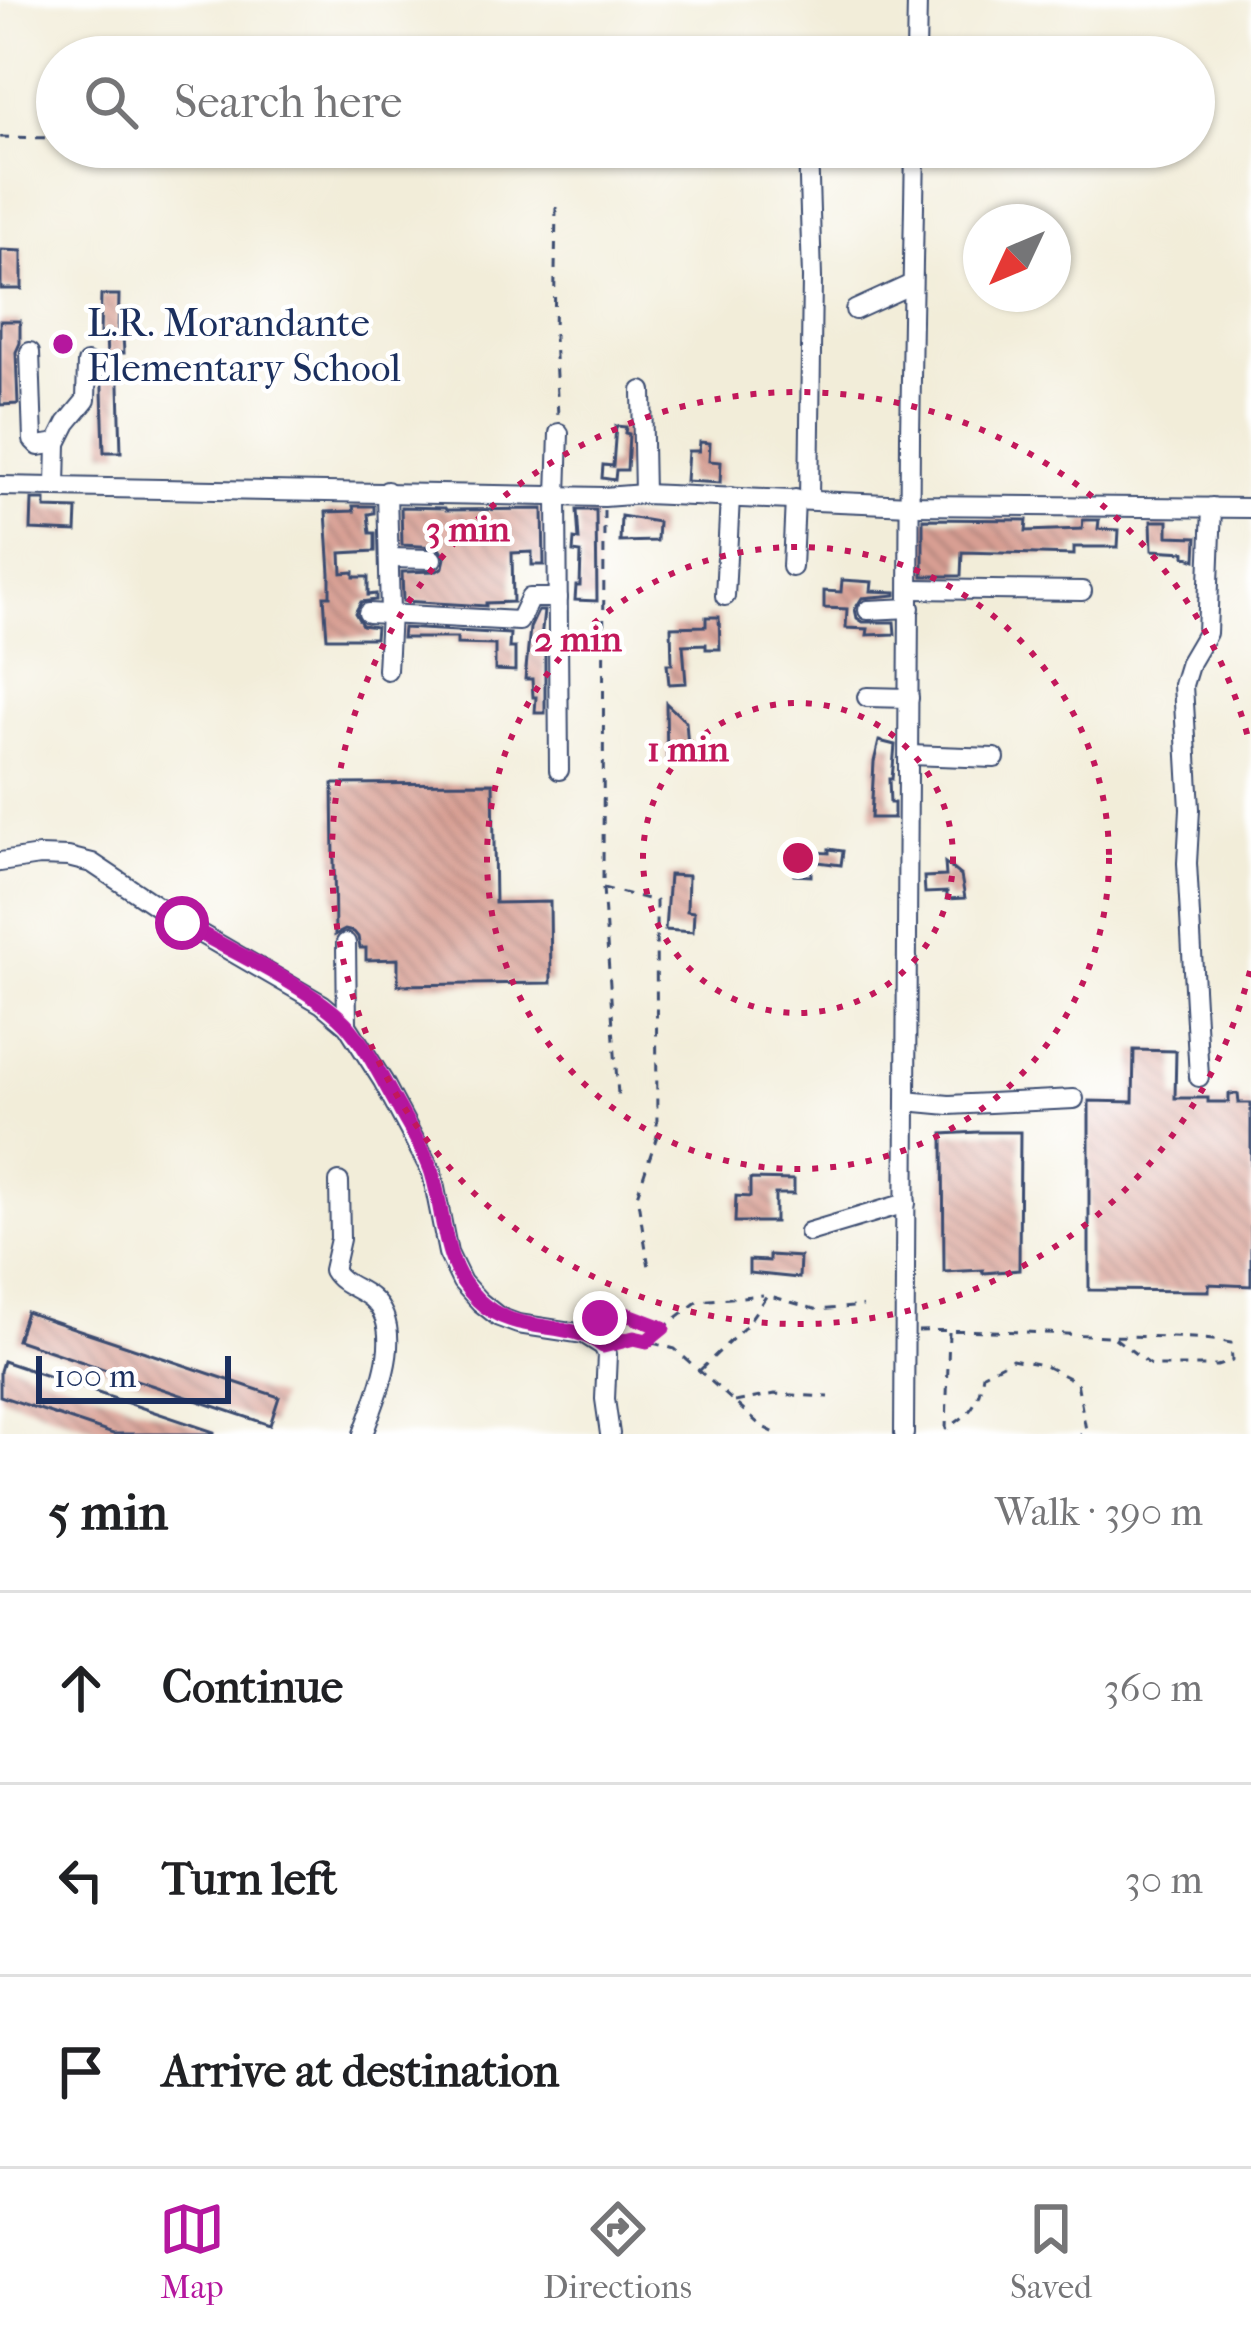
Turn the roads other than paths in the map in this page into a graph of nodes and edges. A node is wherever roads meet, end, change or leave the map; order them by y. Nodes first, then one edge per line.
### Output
1 (917, 0) edge
2 (916, 36) edge
3 (809, 168) edge
4 (915, 168) edge
5 (912, 284) junction
6 (855, 310) dead end
7 (30, 352) dead end
8 (87, 363) dead end
9 (642, 392) dead end
10 (559, 433) road end
11 (57, 443) junction
12 (0, 485) edge
13 (56, 486) junction
14 (387, 491) junction
15 (644, 494) junction
16 (557, 496) junction
17 (730, 497) junction
18 (802, 499) junction
19 (911, 505) junction
20 (1212, 507) junction
21 (1251, 508) edge
22 (389, 558) junction
23 (432, 559) dead end
24 (792, 567) dead end
25 (1082, 591) dead end
26 (725, 596) dead end
27 (558, 598) junction
28 (910, 599) junction
29 (868, 610) dead end
30 (390, 613) junction
31 (368, 614) dead end
32 (387, 670) dead end
33 (867, 697) dead end
34 (909, 698) junction
35 (909, 754) junction
36 (995, 758) dead end
37 (559, 770) dead end
38 (0, 862) edge
39 (346, 943) dead end
40 (347, 1025) junction
41 (1199, 1076) dead end
42 (1074, 1099) dead end
43 (906, 1101) junction
44 (339, 1182) dead end
45 (906, 1204) junction
46 (809, 1232) dead end
47 (363, 1434) edge
48 (610, 1434) edge
49 (904, 1434) edge

1 - 2 street
3 - 18 street
4 - 5 street
5 - 6 street
5 - 19 street
7 - 11 street
8 - 11 street
9 - 15 street
10 - 16 street
11 - 13 street
12 - 13 street
13 - 14 street
14 - 16 street
14 - 22 street
15 - 16 street
15 - 17 street
16 - 27 street
17 - 18 street
17 - 26 street
18 - 19 street
18 - 24 street
19 - 20 street
19 - 28 street
20 - 21 street
20 - 41 street
22 - 23 street
22 - 30 street
25 - 28 street
27 - 30 street
27 - 37 street
28 - 29 street
28 - 34 street
30 - 31 street
30 - 32 street
33 - 34 street
34 - 35 street
35 - 36 street
35 - 43 street
38 - 40 street
39 - 40 street
40 - 48 street
42 - 43 street
43 - 45 street
44 - 47 street
45 - 46 street
45 - 49 street

